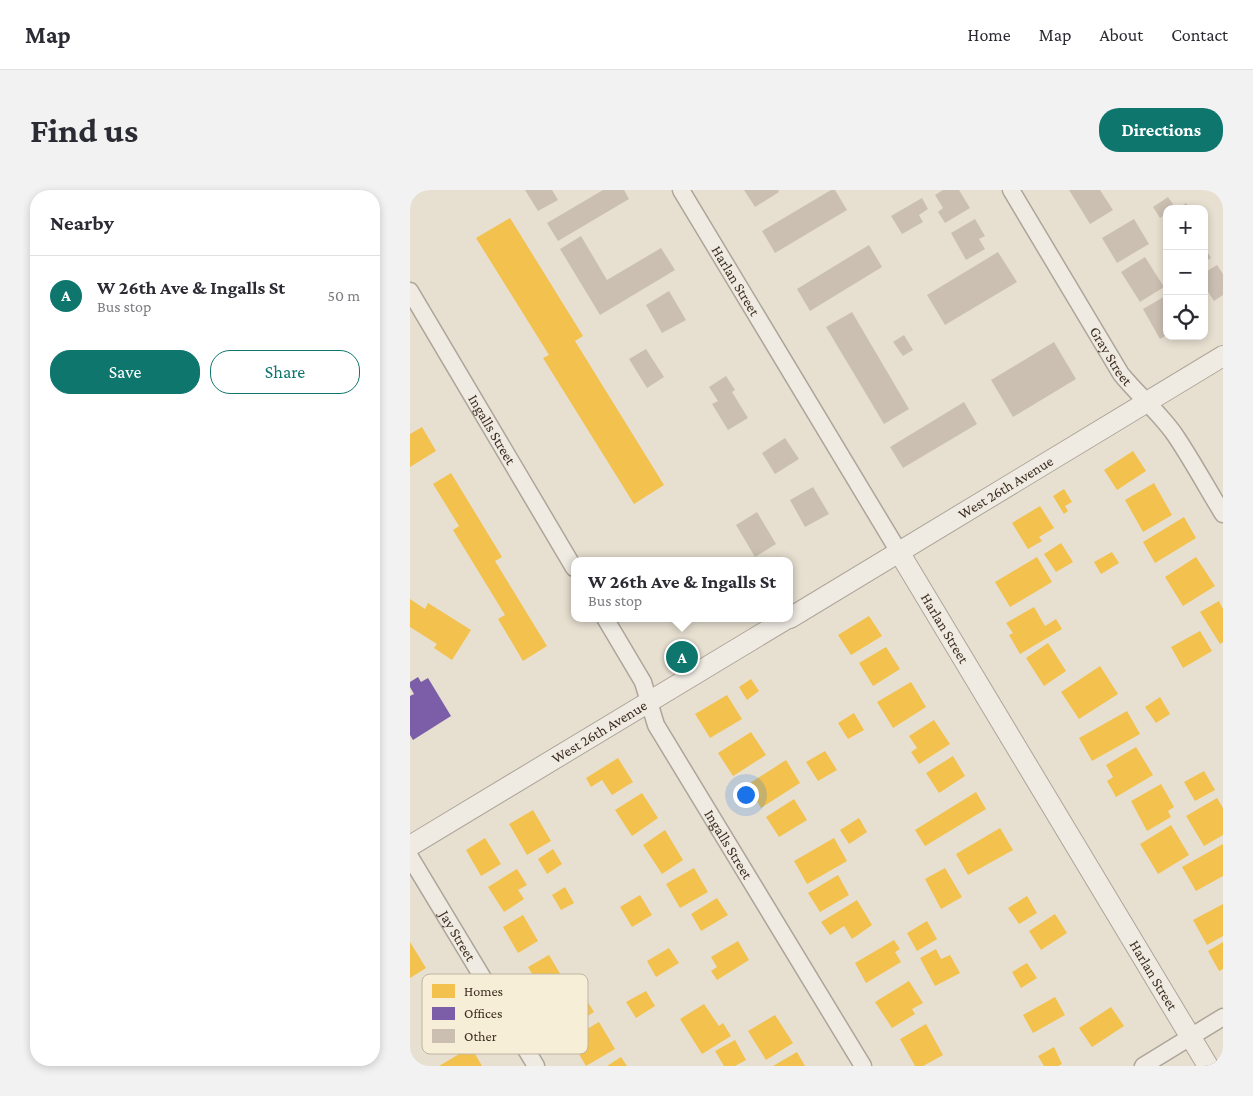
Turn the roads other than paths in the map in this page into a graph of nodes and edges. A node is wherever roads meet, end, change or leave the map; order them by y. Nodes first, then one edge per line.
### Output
1 (681, 190) edge
2 (1011, 190) edge
3 (410, 291) edge
4 (1223, 356) edge
5 (1147, 402) junction
6 (1223, 514) edge
7 (899, 552) junction
8 (571, 563) edge
9 (793, 616) edge
10 (607, 622) edge
11 (782, 622) edge
12 (649, 702) junction
13 (410, 846) edge
14 (410, 857) edge
15 (481, 974) edge
16 (1223, 1017) edge
17 (1190, 1037) junction
18 (529, 1054) edge
19 (536, 1066) edge
20 (863, 1066) edge
21 (1143, 1066) edge
22 (1208, 1066) edge

1 - 7 street, Harlan Street
2 - 5 street, Gray Street
3 - 8 street, Ingalls Street
4 - 5 street, West 26th Avenue
5 - 6 street, Gray Street
5 - 7 street, West 26th Avenue
7 - 9 street, West 26th Avenue
7 - 17 street, Harlan Street
10 - 12 street, Ingalls Street
11 - 12 street, West 26th Avenue
12 - 13 street, West 26th Avenue
12 - 20 street, Ingalls Street
14 - 15 street, Jay Street
16 - 17 street
17 - 21 street
17 - 22 street, Harlan Street
18 - 19 street, Jay Street

